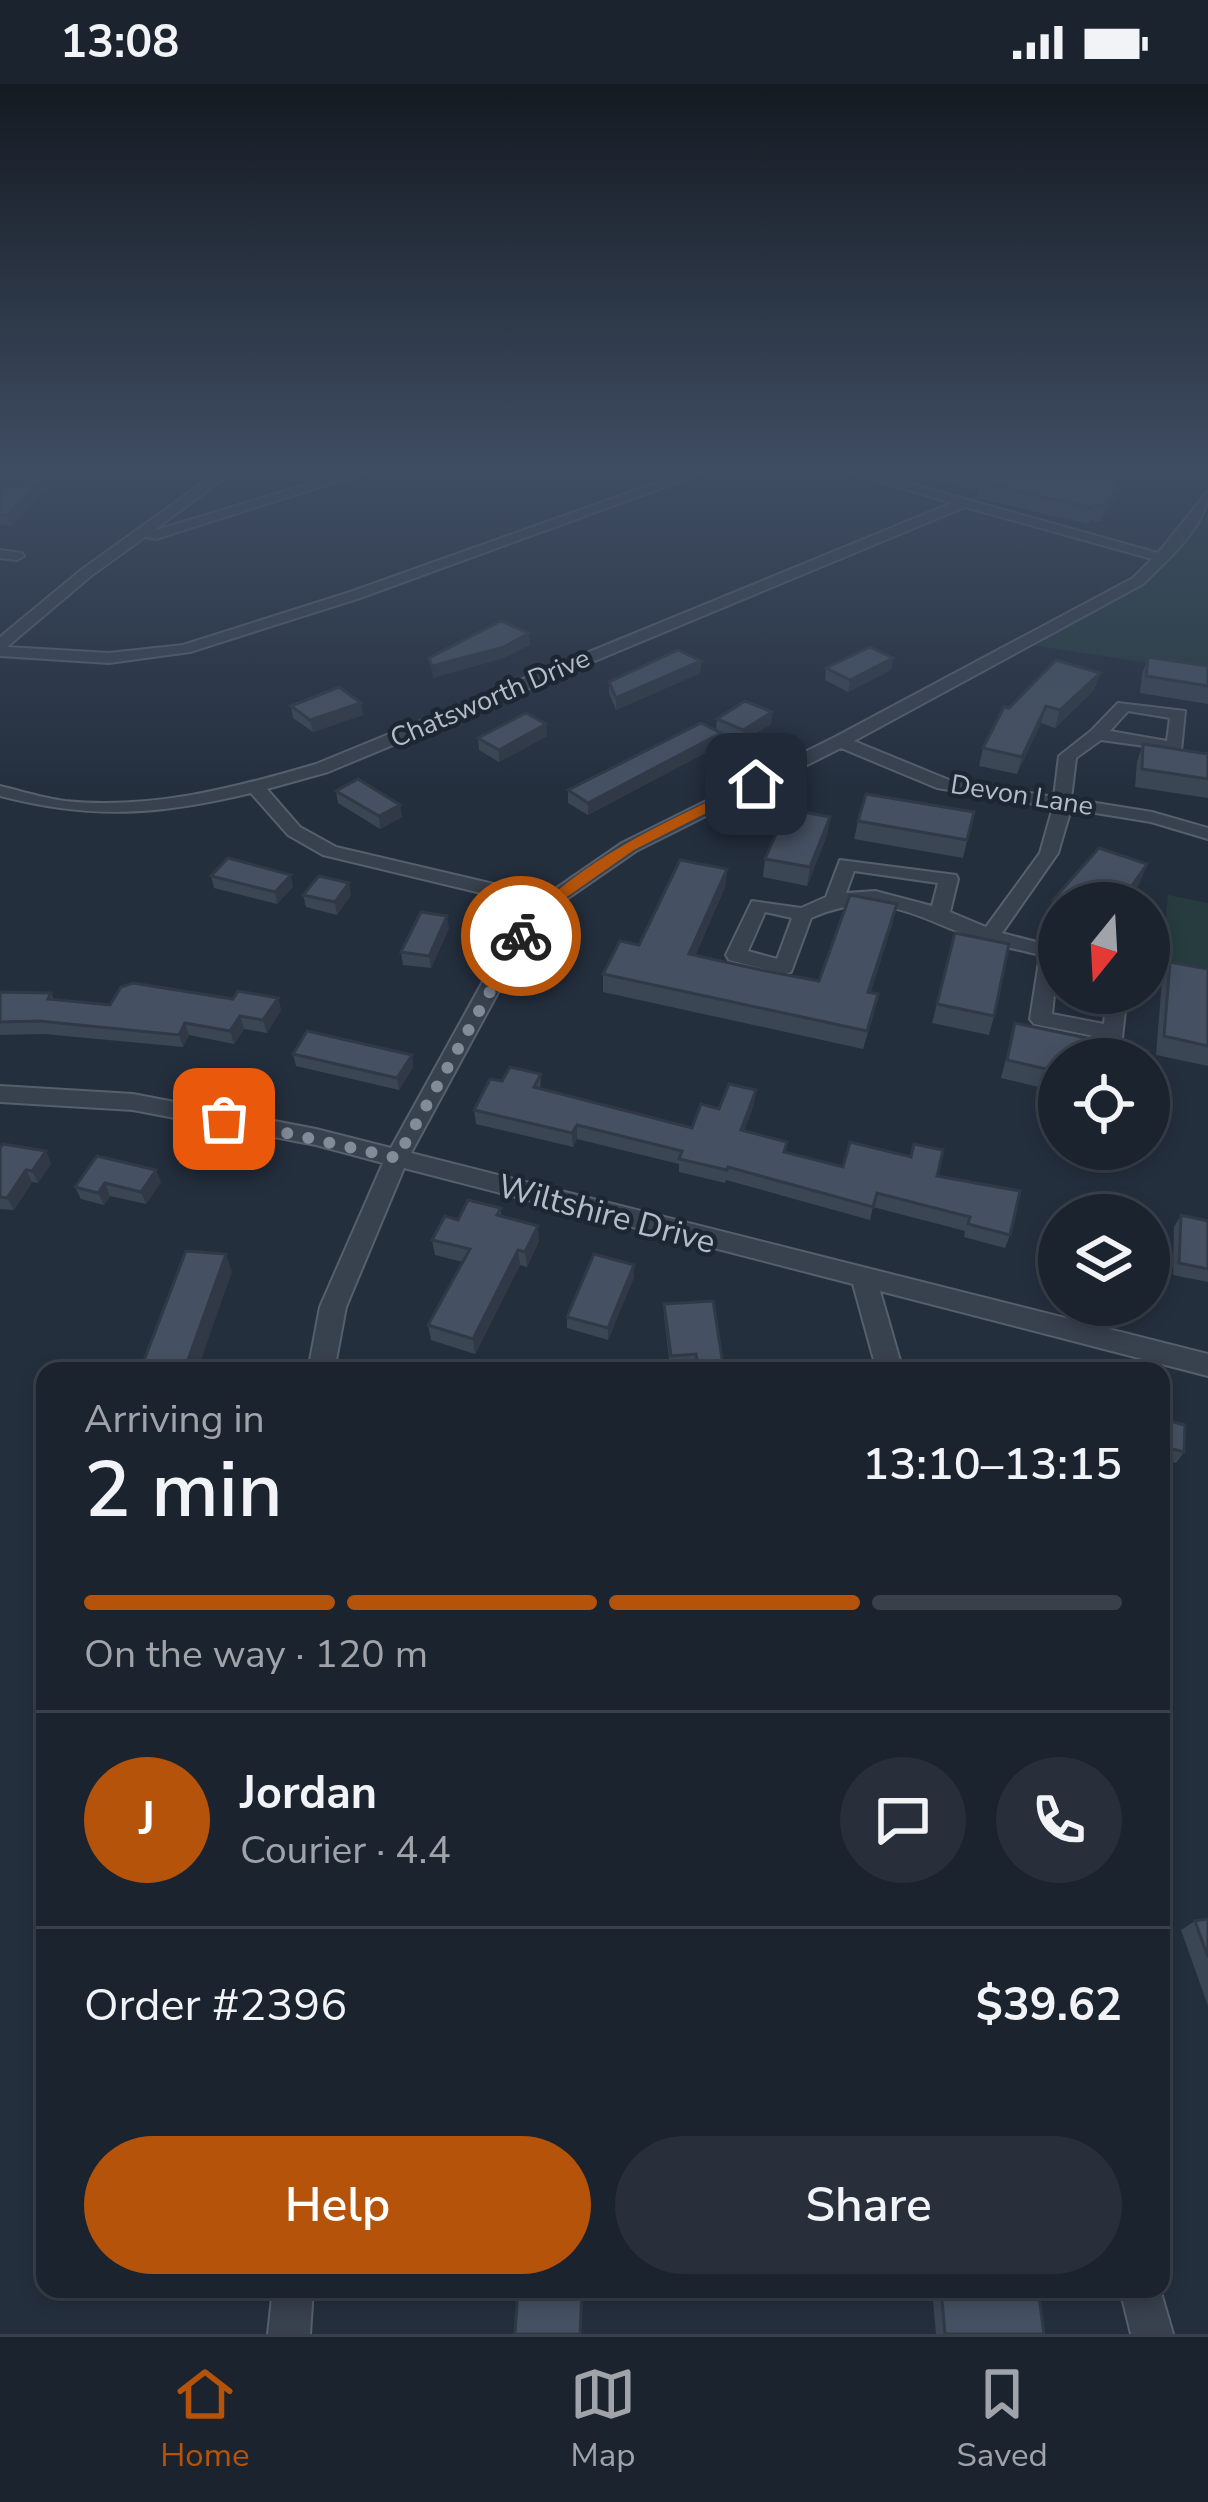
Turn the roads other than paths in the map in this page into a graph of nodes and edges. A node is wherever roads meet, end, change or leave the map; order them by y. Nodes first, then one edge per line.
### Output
1 (81, 578) edge
2 (401, 578) edge
3 (783, 578) edge
4 (1141, 578) edge
5 (0, 648) edge
6 (1098, 734) dead end
7 (841, 741) junction
8 (256, 788) junction
9 (0, 790) edge
10 (1060, 801) junction
11 (1208, 834) edge
12 (835, 898) junction
13 (548, 903) junction
14 (803, 914) dead end
15 (939, 916) junction
16 (990, 936) junction
17 (1038, 949) edge
18 (1042, 1014) edge
19 (1115, 1014) edge
20 (0, 1094) edge
21 (397, 1158) junction
22 (864, 1280) junction
23 (322, 1362) edge
24 (887, 1362) edge
25 (1208, 1366) edge
26 (292, 2298) edge
27 (1142, 2298) edge
28 (289, 2334) edge
29 (1152, 2334) edge

1 - 5 street
2 - 5 street
3 - 8 street, Chatsworth Drive
4 - 7 street
6 - 10 street
7 - 10 street, Devon Lane
7 - 13 street
8 - 9 street, Chatsworth Drive
8 - 13 street
10 - 11 street, Devon Lane
10 - 16 street
12 - 14 street
12 - 15 street
12 - 15 street
13 - 21 street
15 - 16 street
16 - 17 street
18 - 19 street
20 - 21 street, Wiltshire Drive
21 - 22 street, Wiltshire Drive
21 - 23 street
22 - 24 street
22 - 25 street, Wiltshire Drive
26 - 28 street
27 - 29 street

